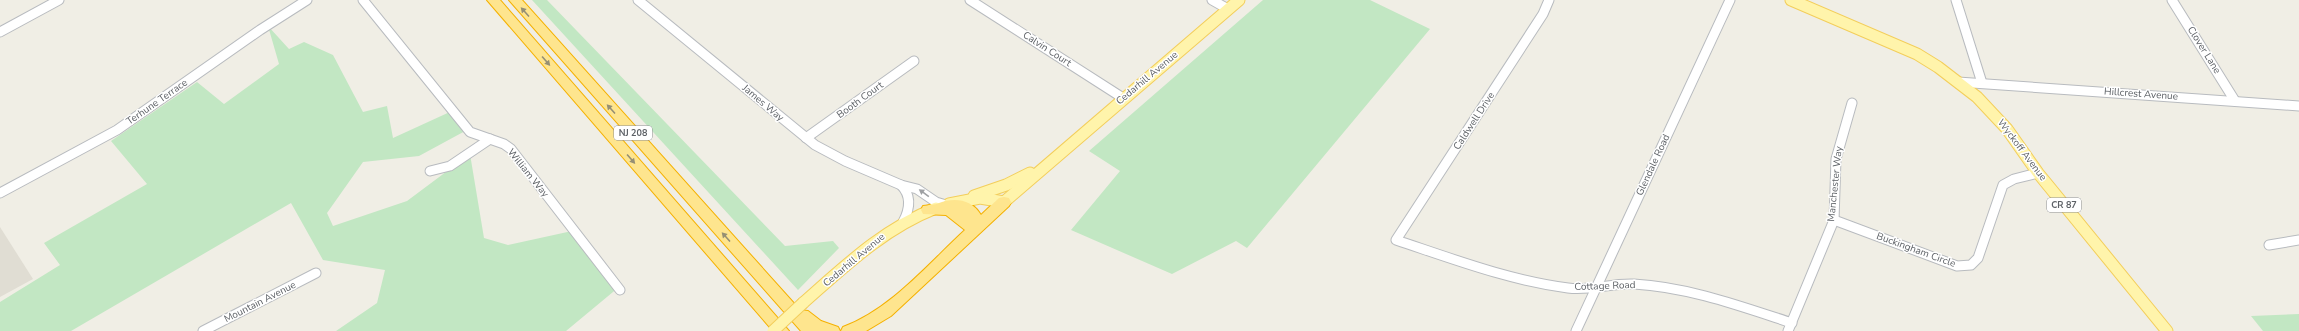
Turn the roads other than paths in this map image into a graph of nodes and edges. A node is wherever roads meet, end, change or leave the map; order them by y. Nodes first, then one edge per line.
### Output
1 (58, 0) edge
2 (307, 0) edge
3 (363, 0) edge
4 (493, 0) edge
5 (515, 0) edge
6 (638, 0) edge
7 (970, 0) edge
8 (1212, 0) edge
9 (1239, 0) edge
10 (1549, 0) edge
11 (1730, 0) edge
12 (1791, 0) edge
13 (1956, 0) edge
14 (2172, 0) edge
15 (1228, 9) junction
16 (0, 32) edge
17 (914, 61) dead end
18 (1958, 82) junction
19 (1982, 83) junction
20 (1123, 98) junction
21 (2236, 101) junction
22 (1852, 103) dead end
23 (2299, 106) edge
24 (806, 138) junction
25 (490, 140) junction
26 (1055, 157) junction
27 (430, 171) dead end
28 (2038, 172) junction
29 (901, 184) junction
30 (0, 193) edge
31 (1004, 202) junction
32 (946, 205) junction
33 (928, 210) junction
34 (1834, 220) junction
35 (903, 222) junction
36 (974, 228) junction
37 (694, 231) junction
38 (1396, 240) joint
39 (2299, 240) edge
40 (2269, 245) dead end
41 (752, 266) junction
42 (316, 273) dead end
43 (1596, 287) junction
44 (620, 290) dead end
45 (886, 312) junction
46 (1790, 327) edge
47 (203, 331) edge
48 (772, 331) edge
49 (782, 331) edge
50 (810, 331) edge
51 (833, 331) edge
52 (848, 331) edge
53 (872, 331) edge
54 (1576, 331) edge
55 (2167, 331) edge

1 - 16 street
2 - 30 street, Terhune Terrace
3 - 25 street, William Way
4 -> 37 highway, NJ 208
41 -> 5 highway, NJ 208
6 - 24 street, James Way
7 - 20 street, Calvin Court
8 - 15 street
9 - 15 main road, Cedarhill Avenue
10 - 38 street, Caldwell Drive
11 - 43 street, Glendale Road
12 - 18 main road, Wyckoff Avenue / CR 87
13 - 19 street
14 - 21 street, Clover Lane
15 - 20 main road, Cedarhill Avenue
17 - 24 street, Booth Court
18 - 19 street, Hillcrest Avenue
18 - 28 main road, Wyckoff Avenue / CR 87
19 - 21 street, Hillcrest Avenue
20 - 26 main road, Cedarhill Avenue
21 - 23 street, Hillcrest Avenue
22 - 34 street, Manchester Way
24 - 29 street, James Way
25 - 27 street
25 - 44 street, William Way
26 - 31 main road, Cedarhill Avenue
26 - 32 main road, Cedarhill Avenue
28 - 34 street, Buckingham Circle
28 - 55 main road, Wyckoff Avenue / CR 87
32 -> 29 street, James Way
29 - 35 street
31 - 32 main road, Cedarhill Avenue
31 - 36 highway
32 - 33 main road, Cedarhill Avenue
32 - 36 highway
33 - 35 main road, Cedarhill Avenue
33 - 36 highway
34 - 46 street, Manchester Way
35 - 48 main road, Cedarhill Avenue, bridge
36 - 45 highway
37 - 48 highway
37 - 49 highway, NJ 208
38 - 43 street, Cottage Road
39 - 40 street
41 - 50 highway, NJ 208
41 - 51 highway
42 - 47 street, Mountain Avenue
43 - 46 street, Cottage Road
43 - 54 street, Glendale Road
45 - 52 highway
45 - 53 highway

